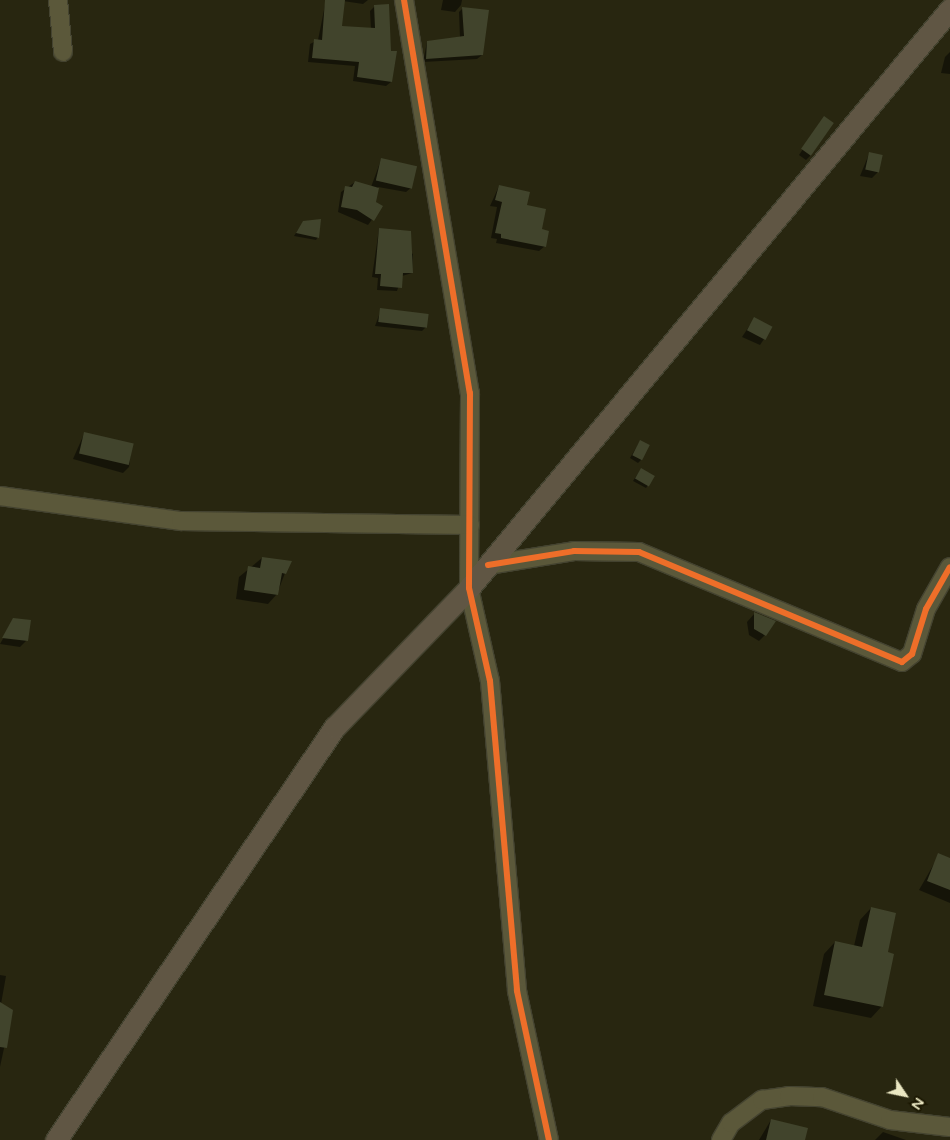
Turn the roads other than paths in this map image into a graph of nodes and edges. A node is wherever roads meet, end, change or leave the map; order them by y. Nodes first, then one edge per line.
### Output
1 (58, 0) edge
2 (404, 0) edge
3 (950, 9) edge
4 (63, 52) dead end
5 (0, 496) edge
6 (470, 525) junction
7 (488, 565) junction
8 (950, 567) edge
9 (470, 588) junction
10 (950, 1128) edge
11 (56, 1140) edge
12 (549, 1140) edge
13 (722, 1140) edge

1 - 4 street
2 - 6 street
3 - 7 main road
5 - 6 street
6 - 9 street
7 - 8 street
7 - 9 main road
9 - 11 main road
9 - 12 street
10 - 13 street

